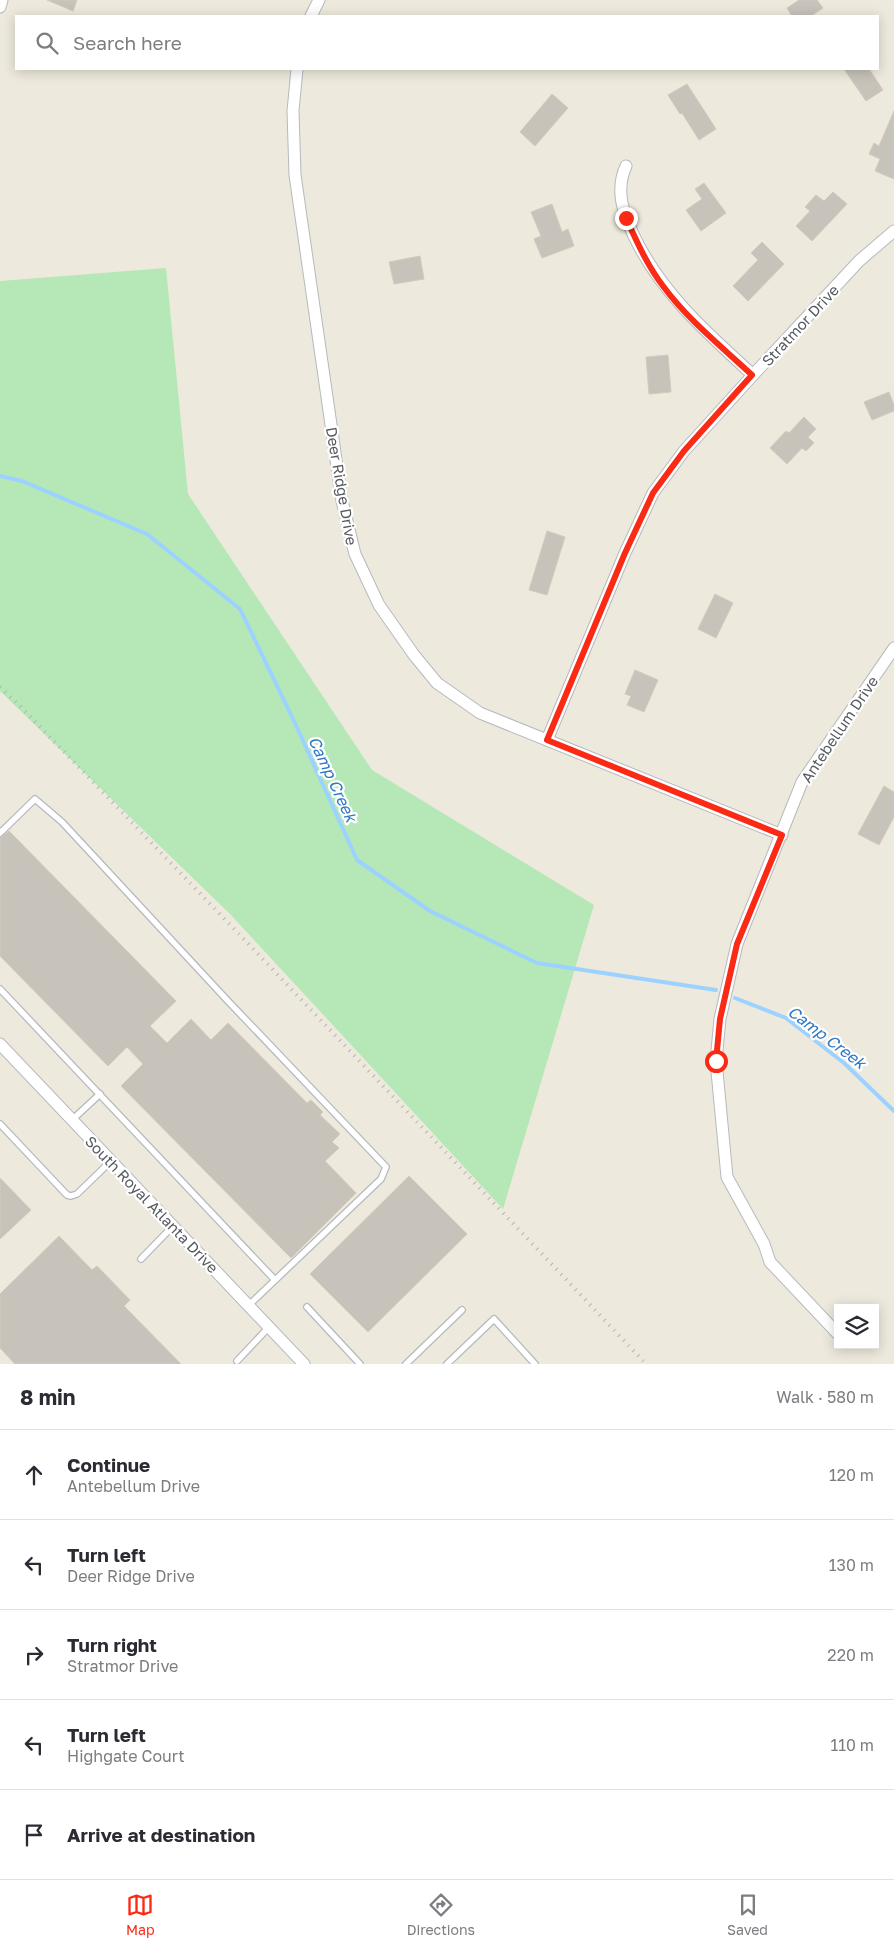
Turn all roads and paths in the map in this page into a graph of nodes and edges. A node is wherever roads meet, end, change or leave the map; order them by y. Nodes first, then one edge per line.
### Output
1 (2, 0) edge
2 (319, 0) edge
3 (0, 7) edge
4 (312, 15) edge
5 (297, 70) edge
6 (626, 166) dead end
7 (894, 231) edge
8 (752, 375) junction
9 (894, 648) edge
10 (547, 740) junction
11 (0, 833) edge
12 (782, 835) junction
13 (0, 989) edge
14 (0, 1044) edge
15 (100, 1094) junction
16 (72, 1120) junction
17 (0, 1124) edge
18 (111, 1161) junction
19 (173, 1226) junction
20 (141, 1258) dead end
21 (275, 1280) junction
22 (249, 1305) junction
23 (307, 1307) dead end
24 (462, 1310) dead end
25 (269, 1327) junction
26 (834, 1330) edge
27 (237, 1361) dead end
28 (304, 1364) edge
29 (360, 1364) edge
30 (406, 1364) edge
31 (446, 1364) edge
32 (536, 1364) edge

1 - 3 street
2 - 4 street
5 - 10 street, Deer Ridge Drive
6 - 8 street
7 - 8 street, Stratmor Drive
8 - 10 street, Stratmor Drive
9 - 12 street, Antebellum Drive
10 - 12 street, Deer Ridge Drive
11 - 21 lane
12 - 26 street, Antebellum Drive
13 - 15 lane
14 - 16 street, South Royal Atlanta Drive
15 - 16 lane
15 - 21 lane
16 - 18 street, South Royal Atlanta Drive
17 - 18 lane
18 - 19 street, South Royal Atlanta Drive
19 - 20 lane
19 - 22 street, South Royal Atlanta Drive
21 - 22 lane
22 - 25 street, South Royal Atlanta Drive
23 - 29 lane
24 - 30 lane
25 - 27 lane
25 - 28 street, South Royal Atlanta Drive
31 - 32 lane

